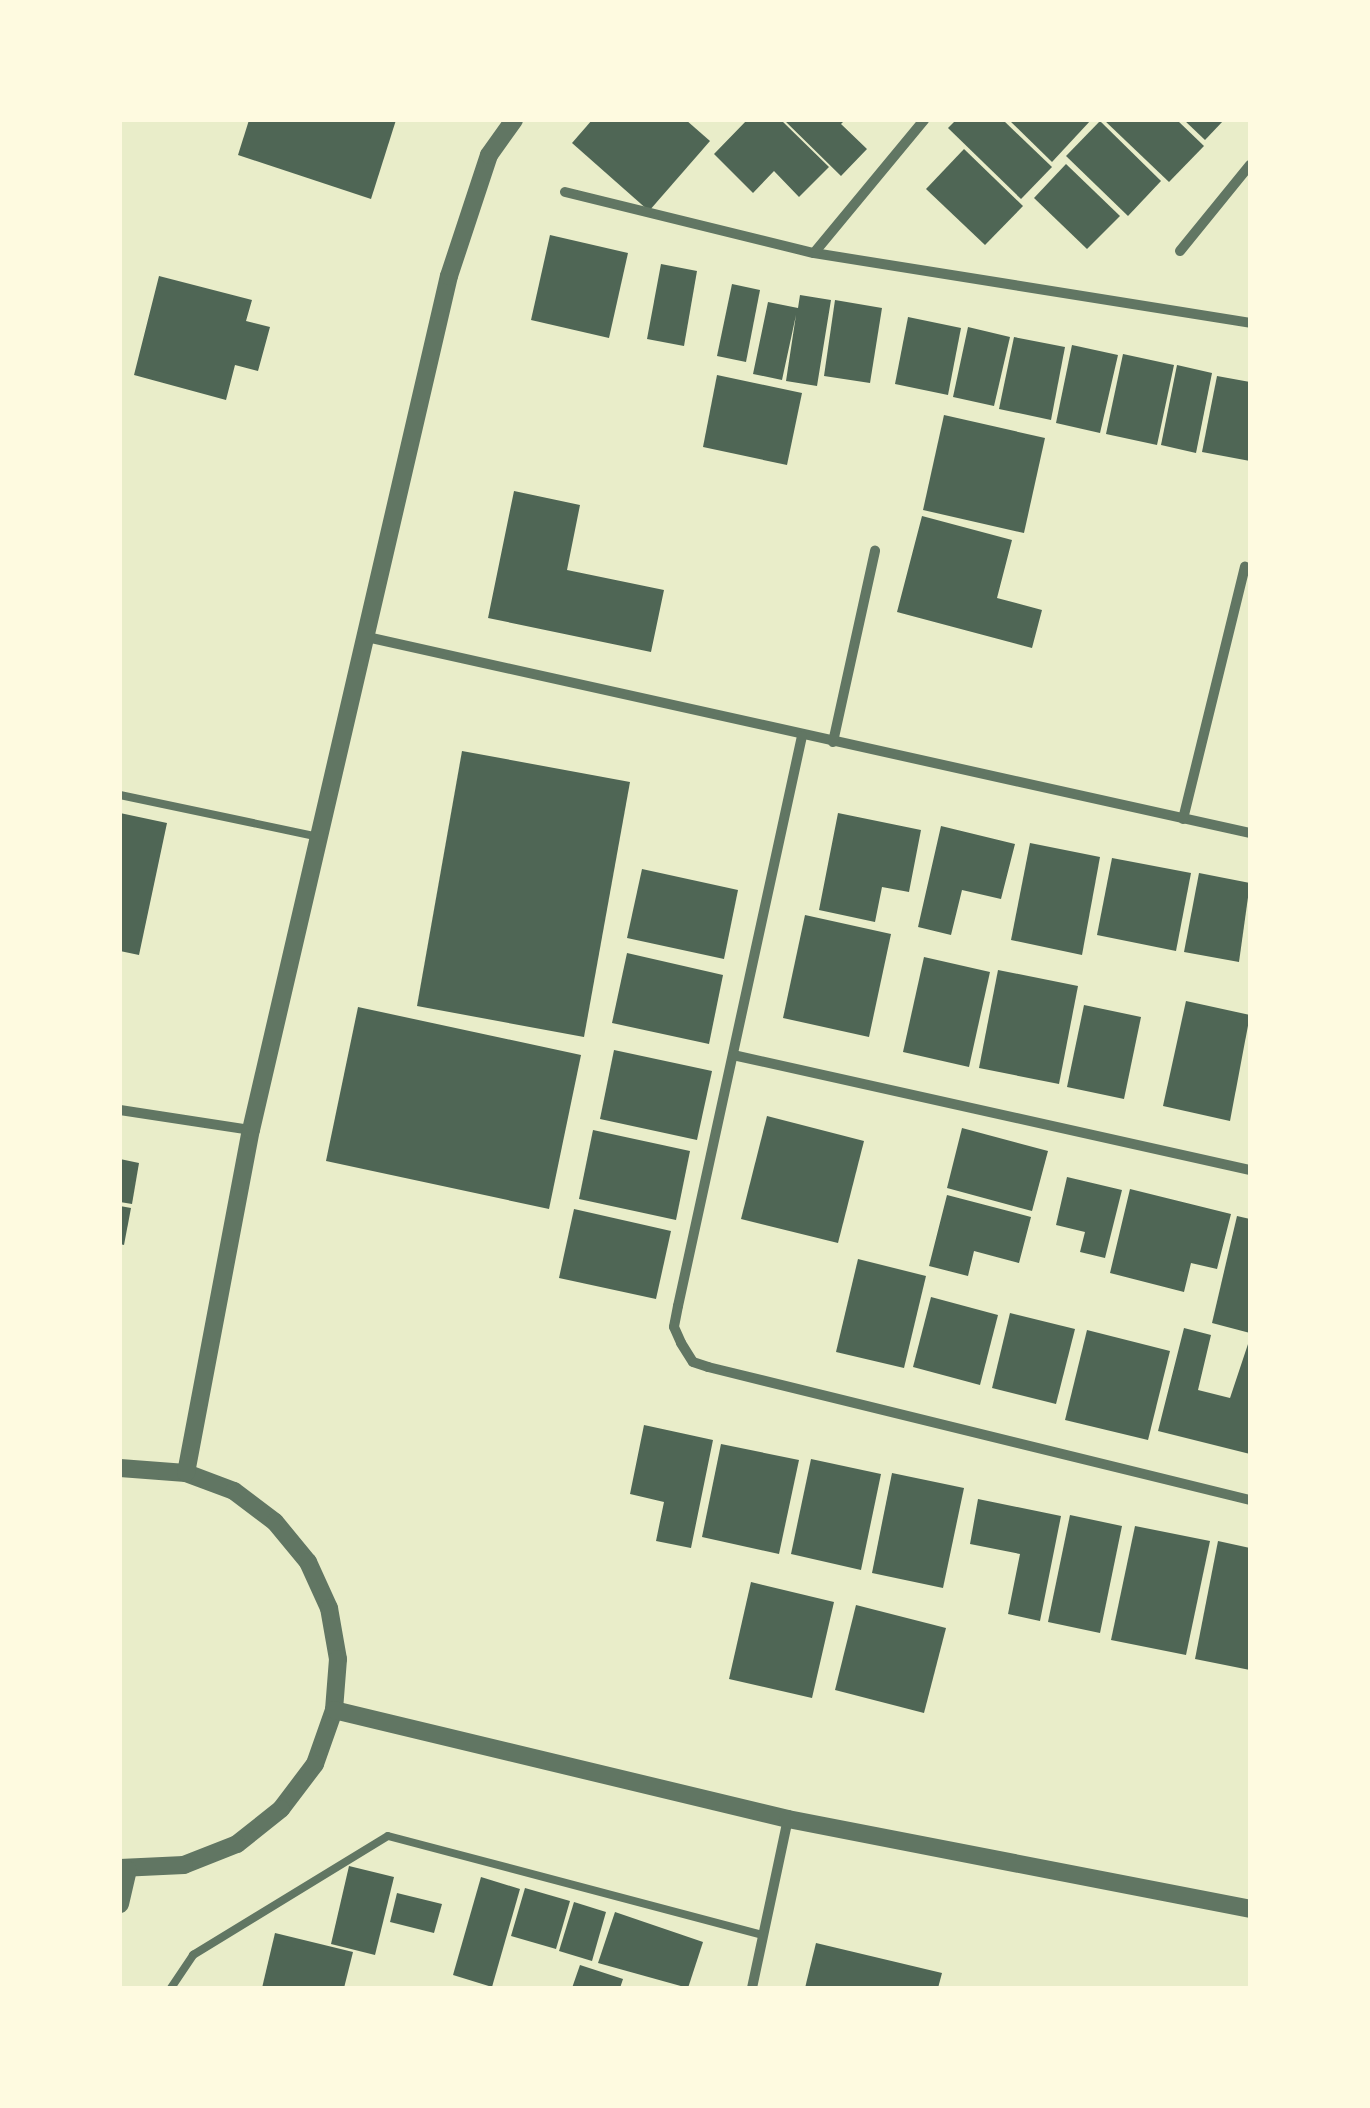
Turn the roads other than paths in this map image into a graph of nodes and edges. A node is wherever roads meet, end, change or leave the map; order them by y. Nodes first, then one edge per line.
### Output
1 (514, 120) edge
2 (924, 120) edge
3 (1250, 165) edge
4 (565, 192) dead end
5 (1180, 251) dead end
6 (814, 253) junction
7 (1250, 323) edge
8 (875, 551) dead end
9 (1245, 567) dead end
10 (367, 637) junction
11 (802, 736) junction
12 (833, 742) junction
13 (120, 795) edge
14 (1182, 819) junction
15 (1250, 833) edge
16 (320, 838) junction
17 (733, 1054) junction
18 (120, 1110) edge
19 (251, 1130) junction
20 (1250, 1170) edge
21 (120, 1468) edge
22 (186, 1473) junction
23 (1250, 1500) edge
24 (334, 1710) junction
25 (788, 1819) junction
26 (124, 1869) edge
27 (120, 1904) edge
28 (1250, 1910) edge
29 (763, 1935) junction
30 (171, 1988) edge
31 (752, 1988) edge

1 - 10 street
2 - 6 street
3 - 5 street
4 - 6 street
6 - 7 street
8 - 12 street
9 - 14 street
10 - 11 street
10 - 16 street
11 - 12 street
11 - 17 street
12 - 14 street
13 - 16 lane
14 - 15 street
16 - 19 street
17 - 20 street
17 - 23 street
18 - 19 street
19 - 22 street
21 - 22 street
22 - 24 street
24 - 25 street
24 - 26 street
25 - 28 street
25 - 29 street
26 - 27 street
29 - 30 lane
29 - 31 street

